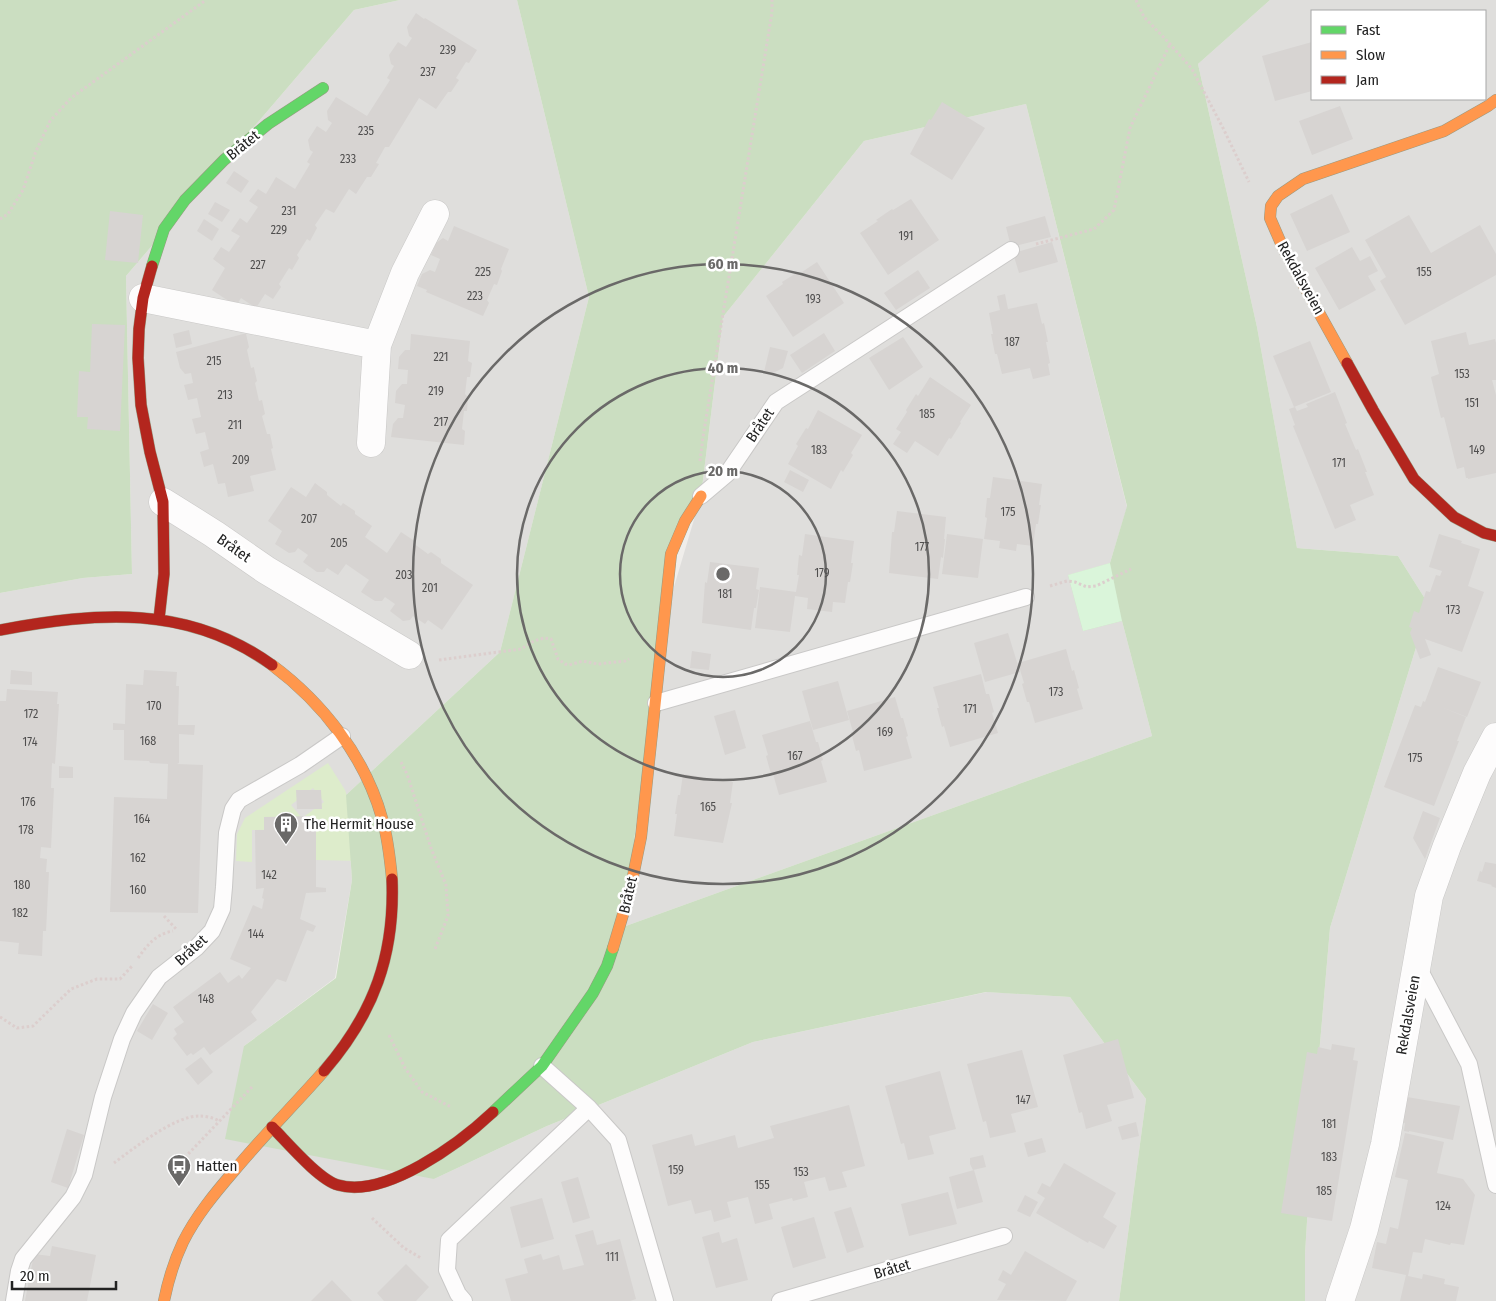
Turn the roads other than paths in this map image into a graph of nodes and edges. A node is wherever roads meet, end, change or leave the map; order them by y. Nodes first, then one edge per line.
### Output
1 (323, 88) dead end
2 (1496, 100) edge
3 (435, 214) dead end
4 (1011, 250) road end
5 (143, 298) junction
6 (377, 345) junction
7 (371, 443) dead end
8 (701, 496) joint
9 (163, 502) junction
10 (1496, 536) edge
11 (1026, 597) road end
12 (159, 619) junction
13 (0, 630) edge
14 (409, 655) road end
15 (656, 703) junction
16 (342, 736) junction
17 (1496, 737) edge
18 (1417, 964) junction
19 (542, 1066) junction
20 (589, 1108) junction
21 (272, 1127) junction
22 (1496, 1185) edge
23 (1004, 1236) dead end
24 (14, 1301) edge
25 (164, 1301) edge
26 (464, 1301) edge
27 (665, 1301) edge
28 (780, 1301) edge
29 (1340, 1301) edge

1 - 5 street, Bråtet
2 - 10 street, Rekdalsveien
3 - 6 street
4 - 8 lane, Bråtet
5 - 6 street
5 - 9 street, Bråtet
6 - 7 street
8 - 15 street, Bråtet
9 - 12 street, Bråtet
9 - 14 street, Bråtet
11 - 15 lane
12 - 13 street
12 - 16 street
15 - 19 street, Bråtet
16 - 21 street
16 - 24 lane, Bråtet
17 - 18 street, Rekdalsveien
18 - 22 lane
18 - 29 street, Rekdalsveien
19 - 20 lane
19 - 21 street, Bråtet
20 - 26 lane
20 - 27 lane
21 - 25 street
23 - 28 lane, Bråtet

